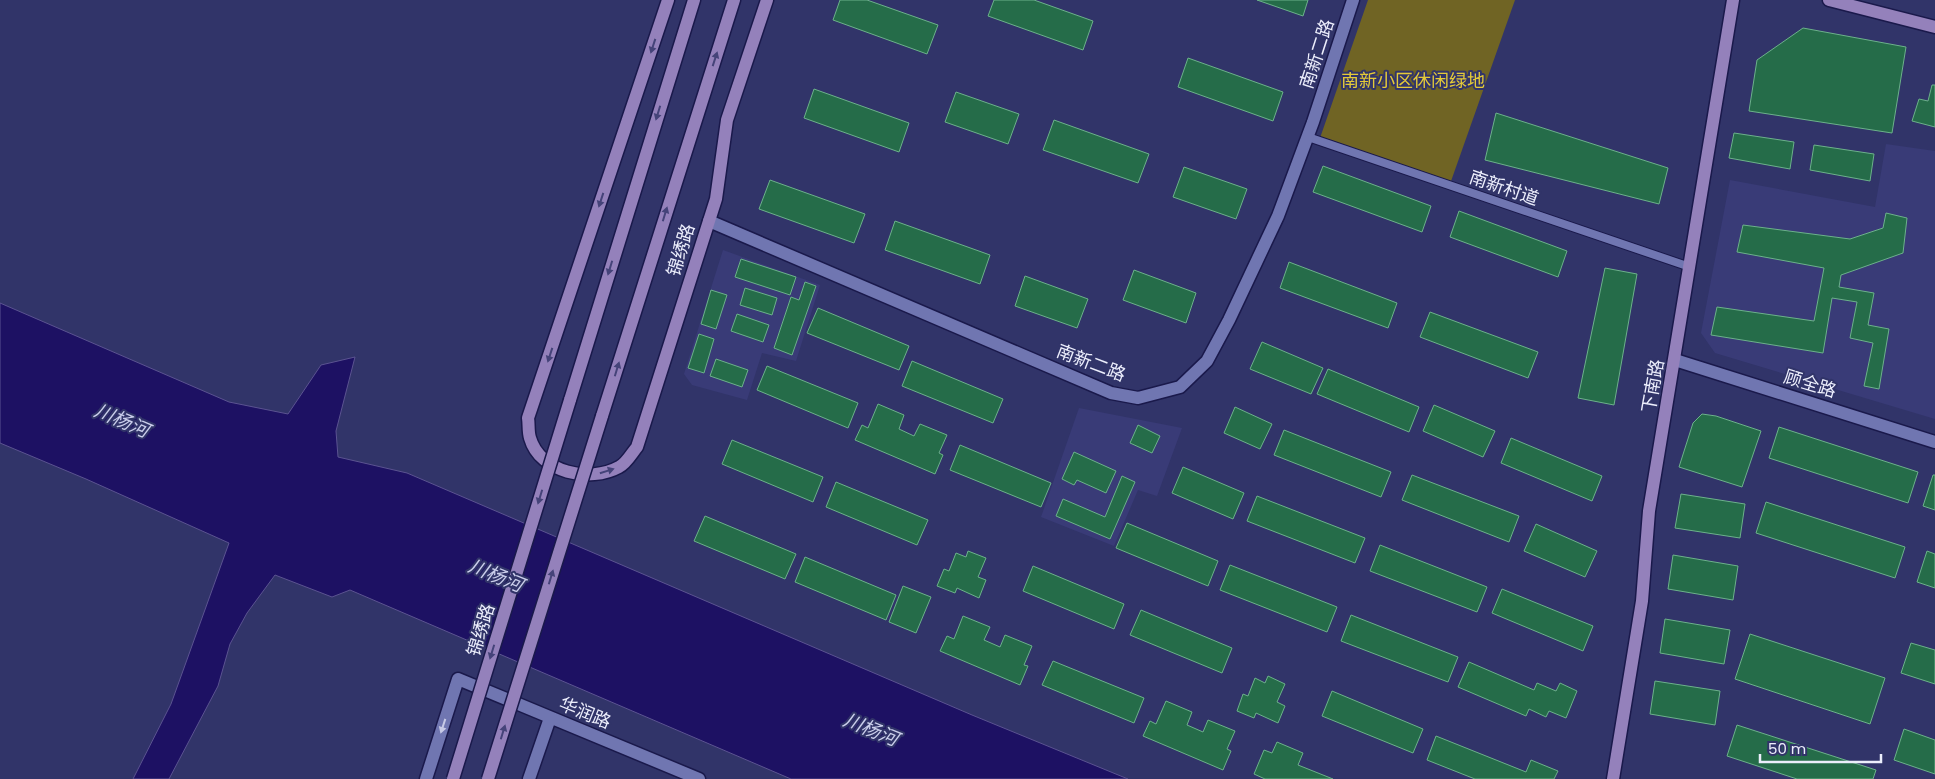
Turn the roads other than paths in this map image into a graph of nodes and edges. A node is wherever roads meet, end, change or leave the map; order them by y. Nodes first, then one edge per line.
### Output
1 (668, 0) edge
2 (694, 0) edge
3 (734, 0) edge
4 (768, 0) edge
5 (1353, 0) edge
6 (1733, 0) edge
7 (1829, 0) edge
8 (1935, 27) edge
9 (1308, 137) junction
10 (709, 221) junction
11 (1690, 267) junction
12 (1675, 360) junction
13 (1935, 442) edge
14 (550, 718) junction
15 (426, 779) edge
16 (453, 779) edge
17 (488, 779) edge
18 (529, 779) edge
19 (698, 779) edge
20 (1613, 779) edge

1 -> 10 main road, 锦绣路
2 -> 16 main road, 锦绣路, bridge
17 -> 3 main road, 锦绣路, bridge
4 - 10 main road, 锦绣路
5 - 9 street, 南新二路
6 - 11 main road, 下南路
7 - 8 main road
9 - 10 street, 南新二路
9 - 11 lane, 南新村道
11 - 12 main road, 下南路
12 - 13 street, 顾全路
12 - 20 main road, 下南路
14 -> 15 street, 华润路
14 - 18 street
14 - 19 street, 华润路

